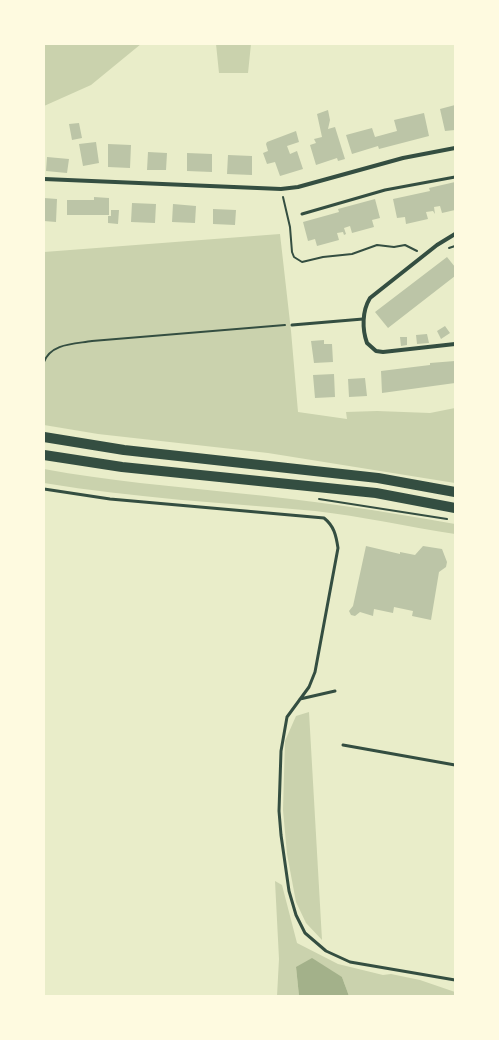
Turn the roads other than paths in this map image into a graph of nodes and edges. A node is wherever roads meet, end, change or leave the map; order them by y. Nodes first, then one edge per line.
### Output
1 (455, 148) edge
2 (455, 177) edge
3 (44, 179) edge
4 (302, 214) dead end
5 (455, 234) edge
6 (364, 319) junction
7 (292, 325) road end
8 (455, 344) edge
9 (44, 437) edge
10 (44, 455) edge
11 (44, 489) edge
12 (455, 492) edge
13 (455, 508) edge
14 (335, 691) dead end
15 (300, 699) junction
16 (343, 745) dead end
17 (455, 766) edge
18 (455, 980) edge

1 - 3 street
2 - 4 lane
5 - 6 street
6 - 7 lane
6 - 8 street
9 - 12 main road
10 - 13 main road
11 - 15 lane
14 - 15 lane
15 - 18 lane
16 - 17 lane

